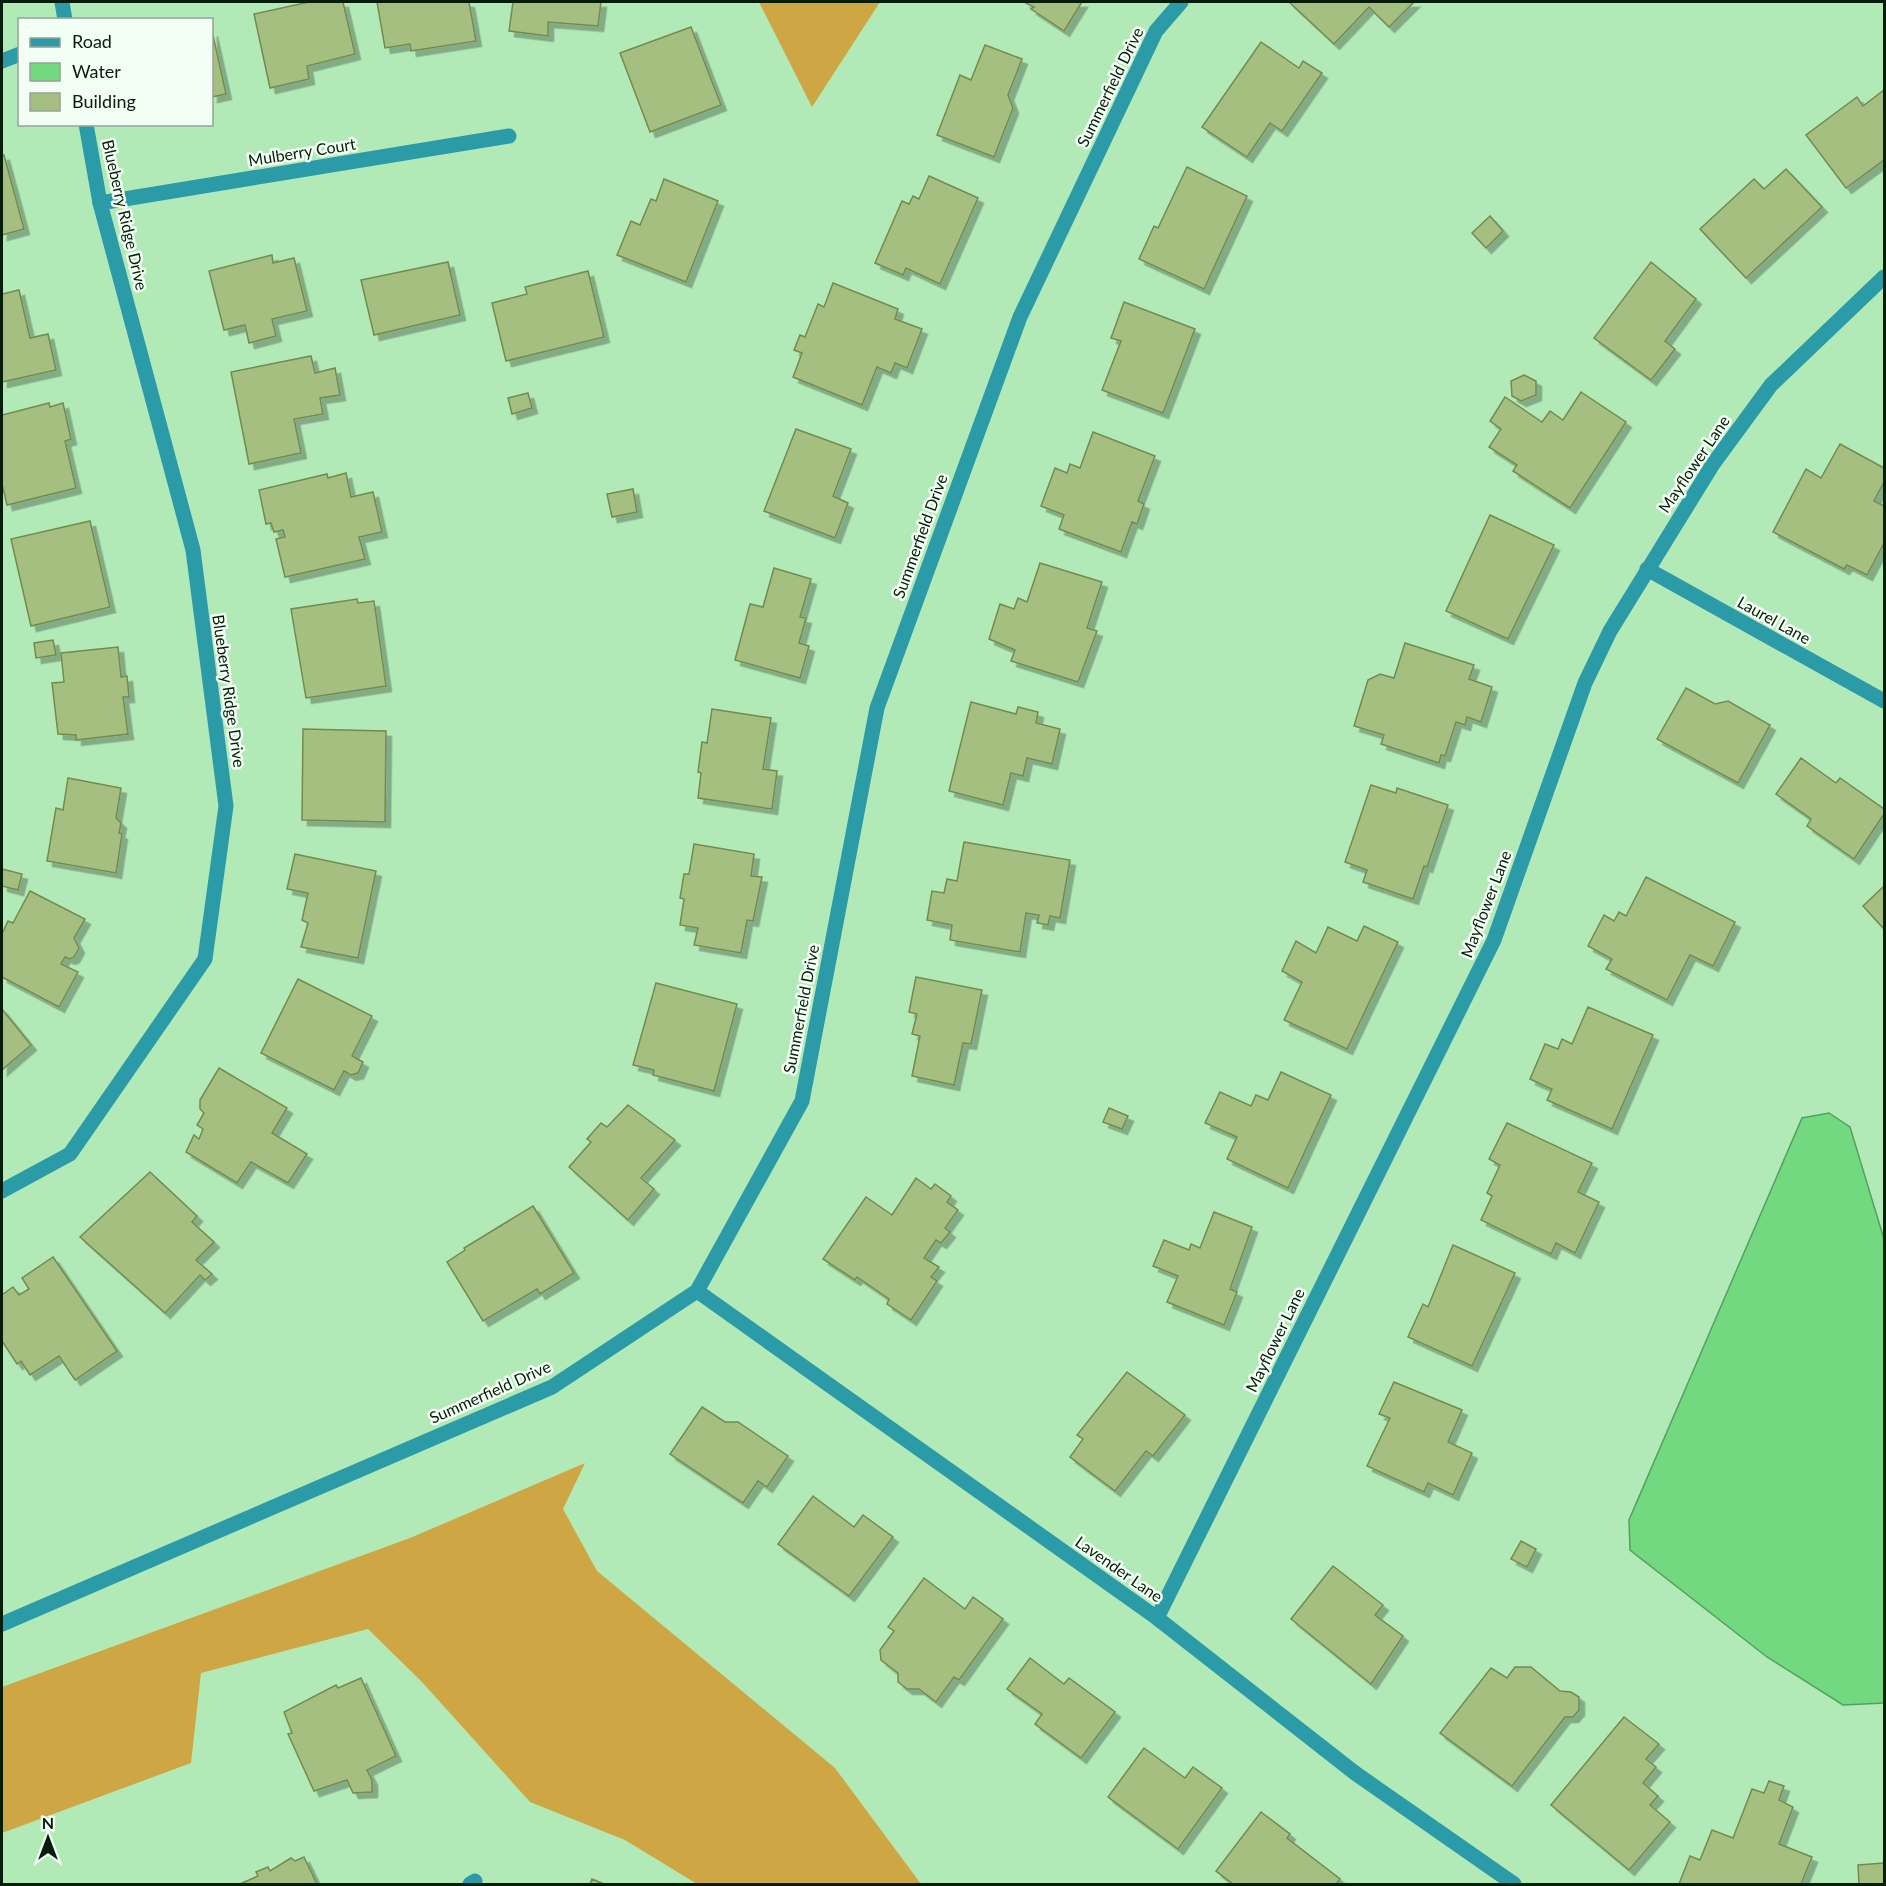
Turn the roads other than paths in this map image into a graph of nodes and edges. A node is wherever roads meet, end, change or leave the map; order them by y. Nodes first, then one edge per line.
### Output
1 (62, 2) edge
2 (1181, 2) edge
3 (65, 18) edge
4 (18, 55) edge
5 (2, 61) edge
6 (86, 126) edge
7 (509, 136) dead end
8 (100, 203) junction
9 (1884, 277) edge
10 (1647, 569) junction
11 (1884, 701) edge
12 (2, 1191) edge
13 (697, 1291) junction
14 (1157, 1618) junction
15 (2, 1624) edge
16 (1514, 1884) edge

1 - 3 street
2 - 13 street, Summerfield Drive
4 - 5 street
6 - 8 street, Blueberry Ridge Drive
7 - 8 street, Mulberry Court
8 - 12 street, Blueberry Ridge Drive
9 - 10 street, Mayflower Lane
10 - 11 street, Laurel Lane
10 - 14 street, Mayflower Lane
13 - 14 street, Lavender Lane
13 - 15 street, Summerfield Drive
14 - 16 street, Lavender Lane

